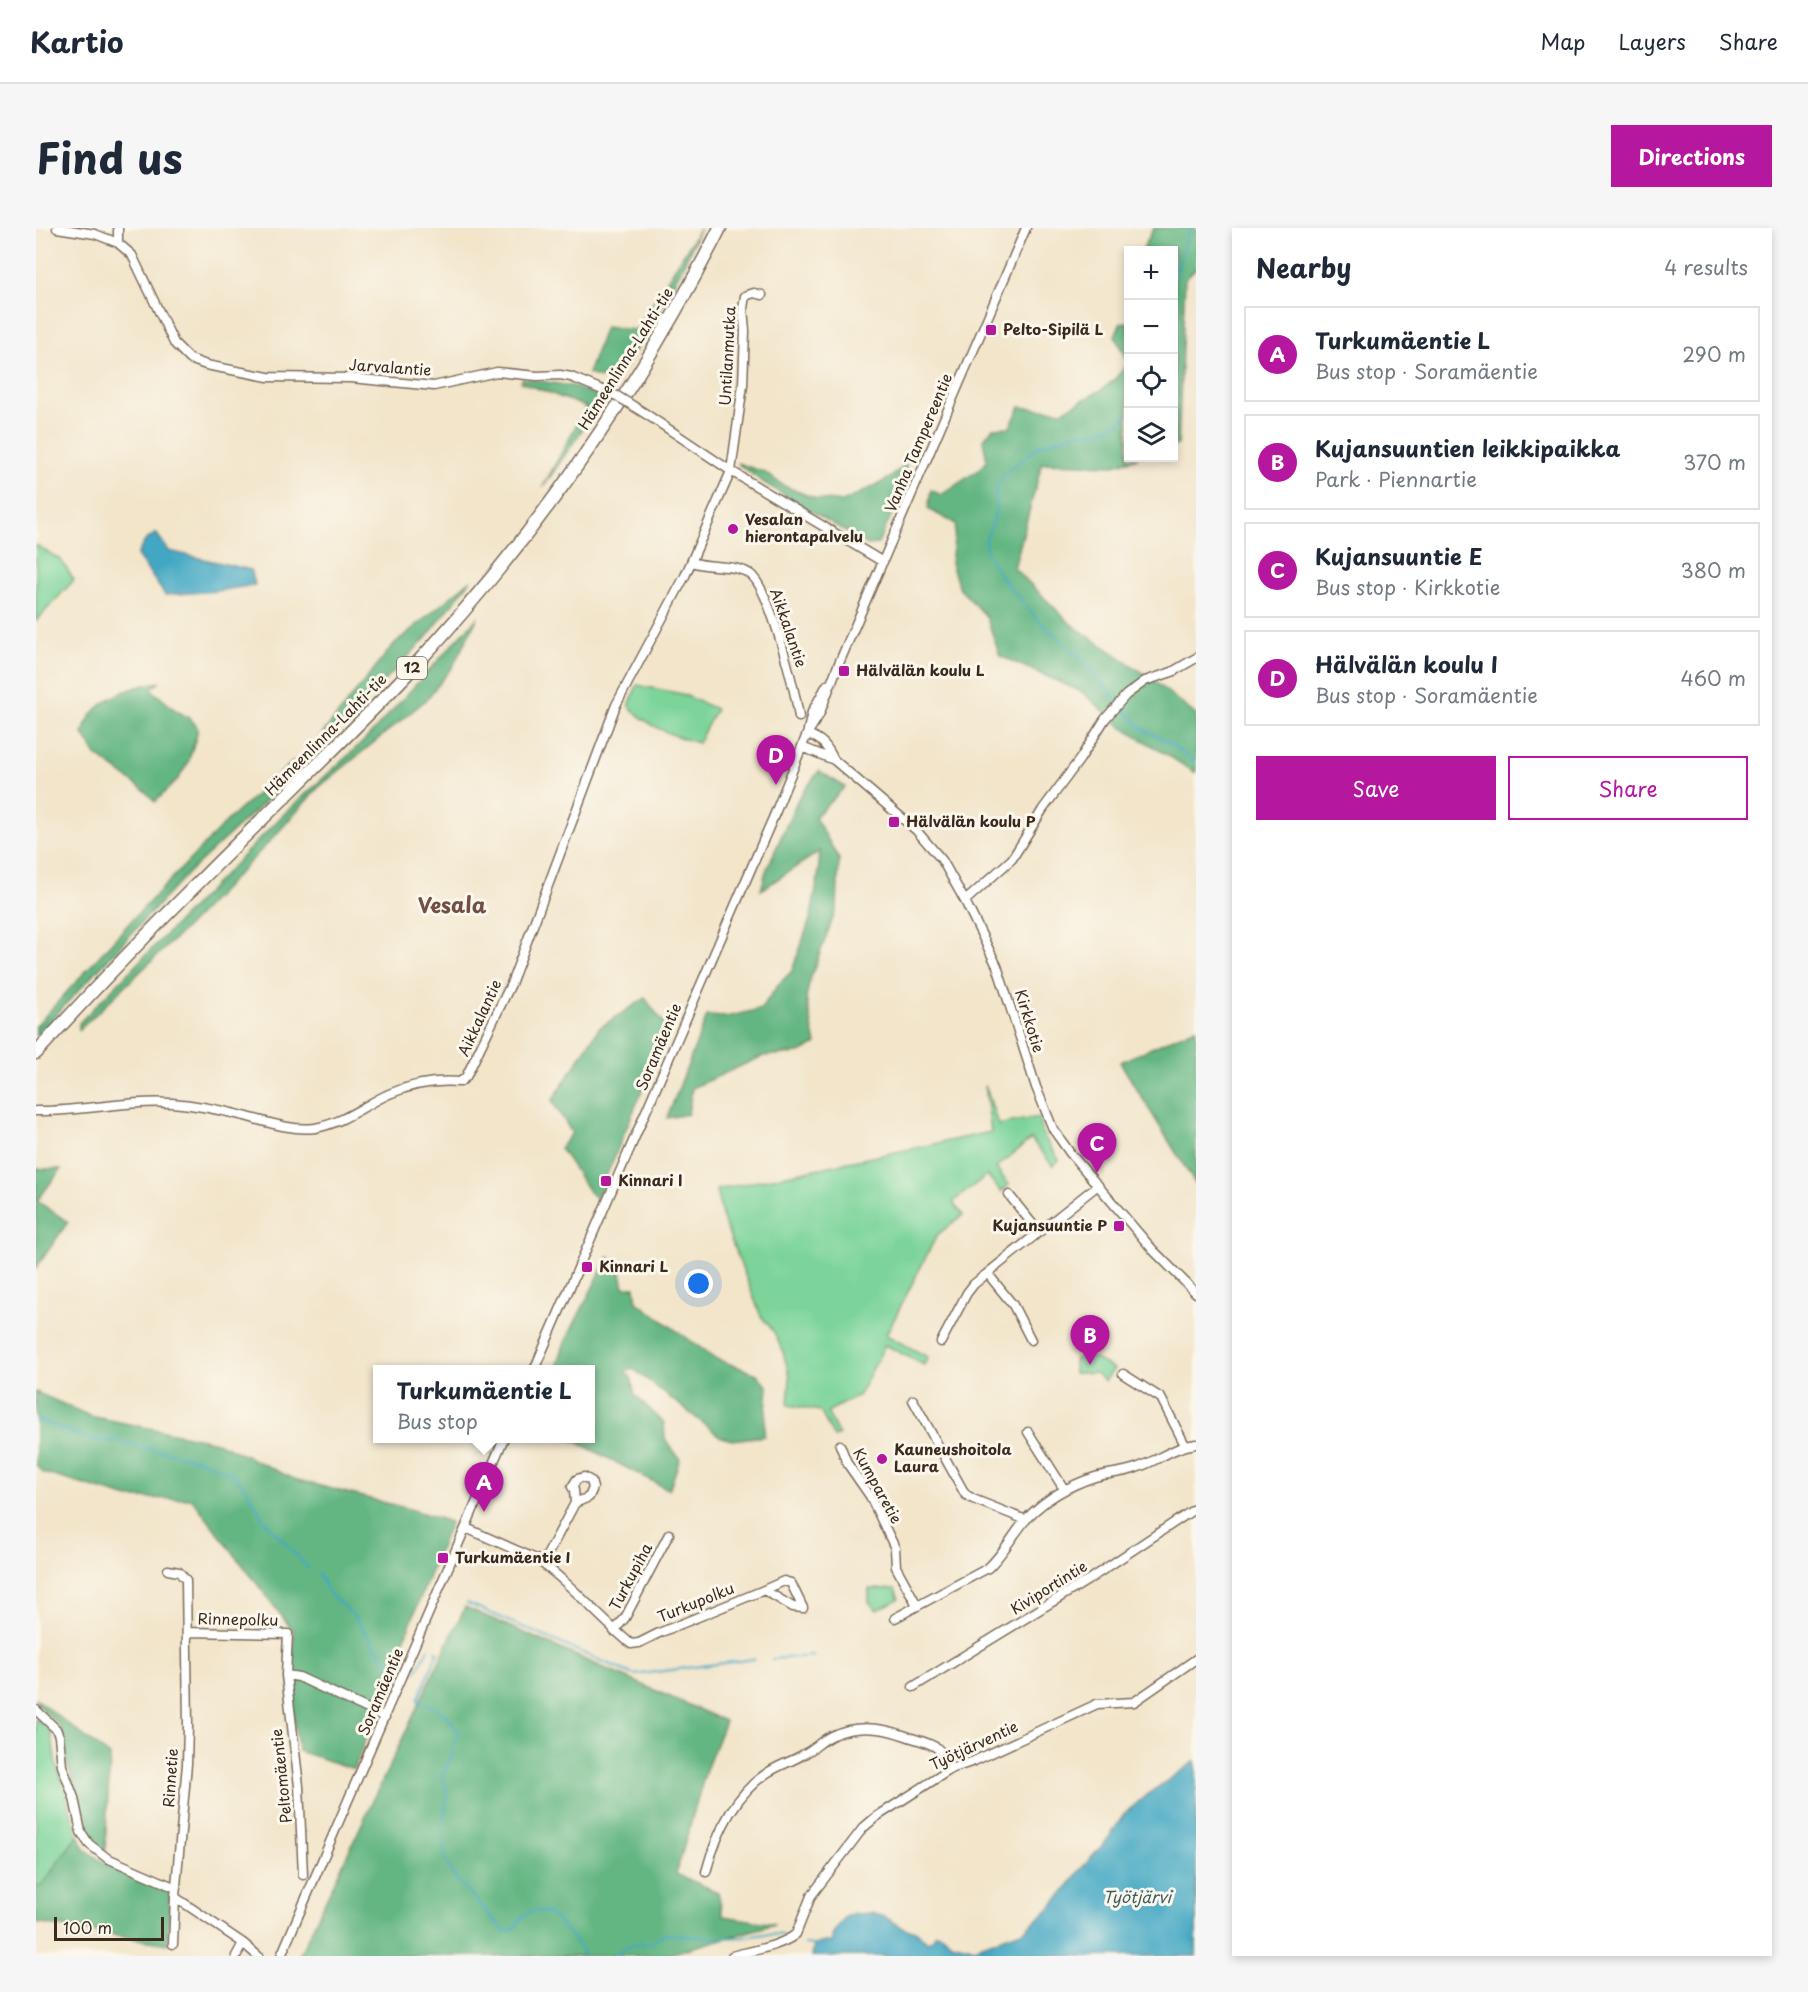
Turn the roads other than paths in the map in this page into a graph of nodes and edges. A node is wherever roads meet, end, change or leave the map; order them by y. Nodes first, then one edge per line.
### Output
1 (57, 228) edge
2 (118, 228) edge
3 (720, 228) edge
4 (1026, 228) edge
5 (117, 243) junction
6 (762, 295) dead end
7 (731, 471) junction
8 (692, 562) junction
9 (883, 562) junction
10 (1196, 658) edge
11 (799, 717) dead end
12 (807, 734) junction
13 (802, 747) junction
14 (834, 760) junction
15 (965, 901) junction
16 (36, 1053) edge
17 (36, 1111) edge
18 (1098, 1185) junction
19 (1009, 1195) dead end
20 (1039, 1232) junction
21 (988, 1274) junction
22 (1196, 1293) edge
23 (1031, 1340) dead end
24 (941, 1342) dead end
25 (536, 1365) edge
26 (1123, 1374) dead end
27 (913, 1400) dead end
28 (1028, 1432) dead end
29 (502, 1443) edge
30 (1196, 1444) edge
31 (840, 1445) dead end
32 (1185, 1445) junction
33 (1064, 1489) junction
34 (575, 1503) dead end
35 (1196, 1508) edge
36 (1026, 1520) junction
37 (466, 1528) junction
38 (669, 1534) dead end
39 (543, 1563) junction
40 (168, 1570) dead end
41 (764, 1590) dead end
42 (917, 1605) junction
43 (895, 1618) dead end
44 (614, 1631) junction
45 (187, 1632) junction
46 (288, 1634) joint
47 (1196, 1659) edge
48 (286, 1675) junction
49 (913, 1687) dead end
50 (36, 1710) edge
51 (385, 1717) junction
52 (951, 1769) junction
53 (706, 1872) dead end
54 (303, 1875) dead end
55 (175, 1892) junction
56 (243, 1943) junction
57 (172, 1944) dead end
58 (749, 1954) edge
59 (236, 1956) edge
60 (258, 1956) edge
61 (281, 1956) edge
62 (732, 1956) edge

1 - 5 street, Jarvalantie
2 - 5 street
3 - 16 highway, Hämeenlinna-Lahti-tie / 12
4 - 9 street, Vanha Tampereentie
5 - 7 street, Jarvalantie, bridge
6 - 7 street, Untilanmutka
7 - 8 street, Aikkalantie
7 - 9 street, Jarvalantie
8 - 11 street, Aikkalantie
8 - 17 street, Aikkalantie
9 - 12 street, Vanha Tampereentie
10 - 15 street
12 - 13 street, Soramäentie
12 - 14 street, Kirkkotie
13 - 14 street, Kirkkotie
13 - 25 street, Soramäentie
14 - 15 street, Kirkkotie
15 - 18 street, Kirkkotie
18 - 20 street
18 - 22 street, Kirkkotie
19 - 20 street
20 - 21 street
21 - 23 street
21 - 24 street
26 - 32 street
27 - 36 street
28 - 33 street
29 - 37 street, Soramäentie
30 - 32 street
31 - 42 street, Kumparetie
32 - 33 street
33 - 36 street
34 - 39 street
35 - 49 street, Kiviportintie
36 - 42 street
37 - 39 street
37 - 51 street, Soramäentie
38 - 44 street, Turkupiha
39 - 44 street
40 - 45 street, Rinnetie
41 - 44 street, Turkupolku
42 - 43 street
45 - 46 street, Rinnepolku
45 - 55 street, Rinnetie
46 - 48 street, Peltomäentie
47 - 52 street, Työtjärventie
48 - 51 street
48 - 54 street, Peltomäentie
50 - 55 street
51 - 61 street, Soramäentie
52 - 53 street
52 - 58 street, Työtjärventie
55 - 56 street
55 - 57 street, Rinnetie
56 - 59 street
56 - 60 street
58 - 62 street, Työtjärventie

